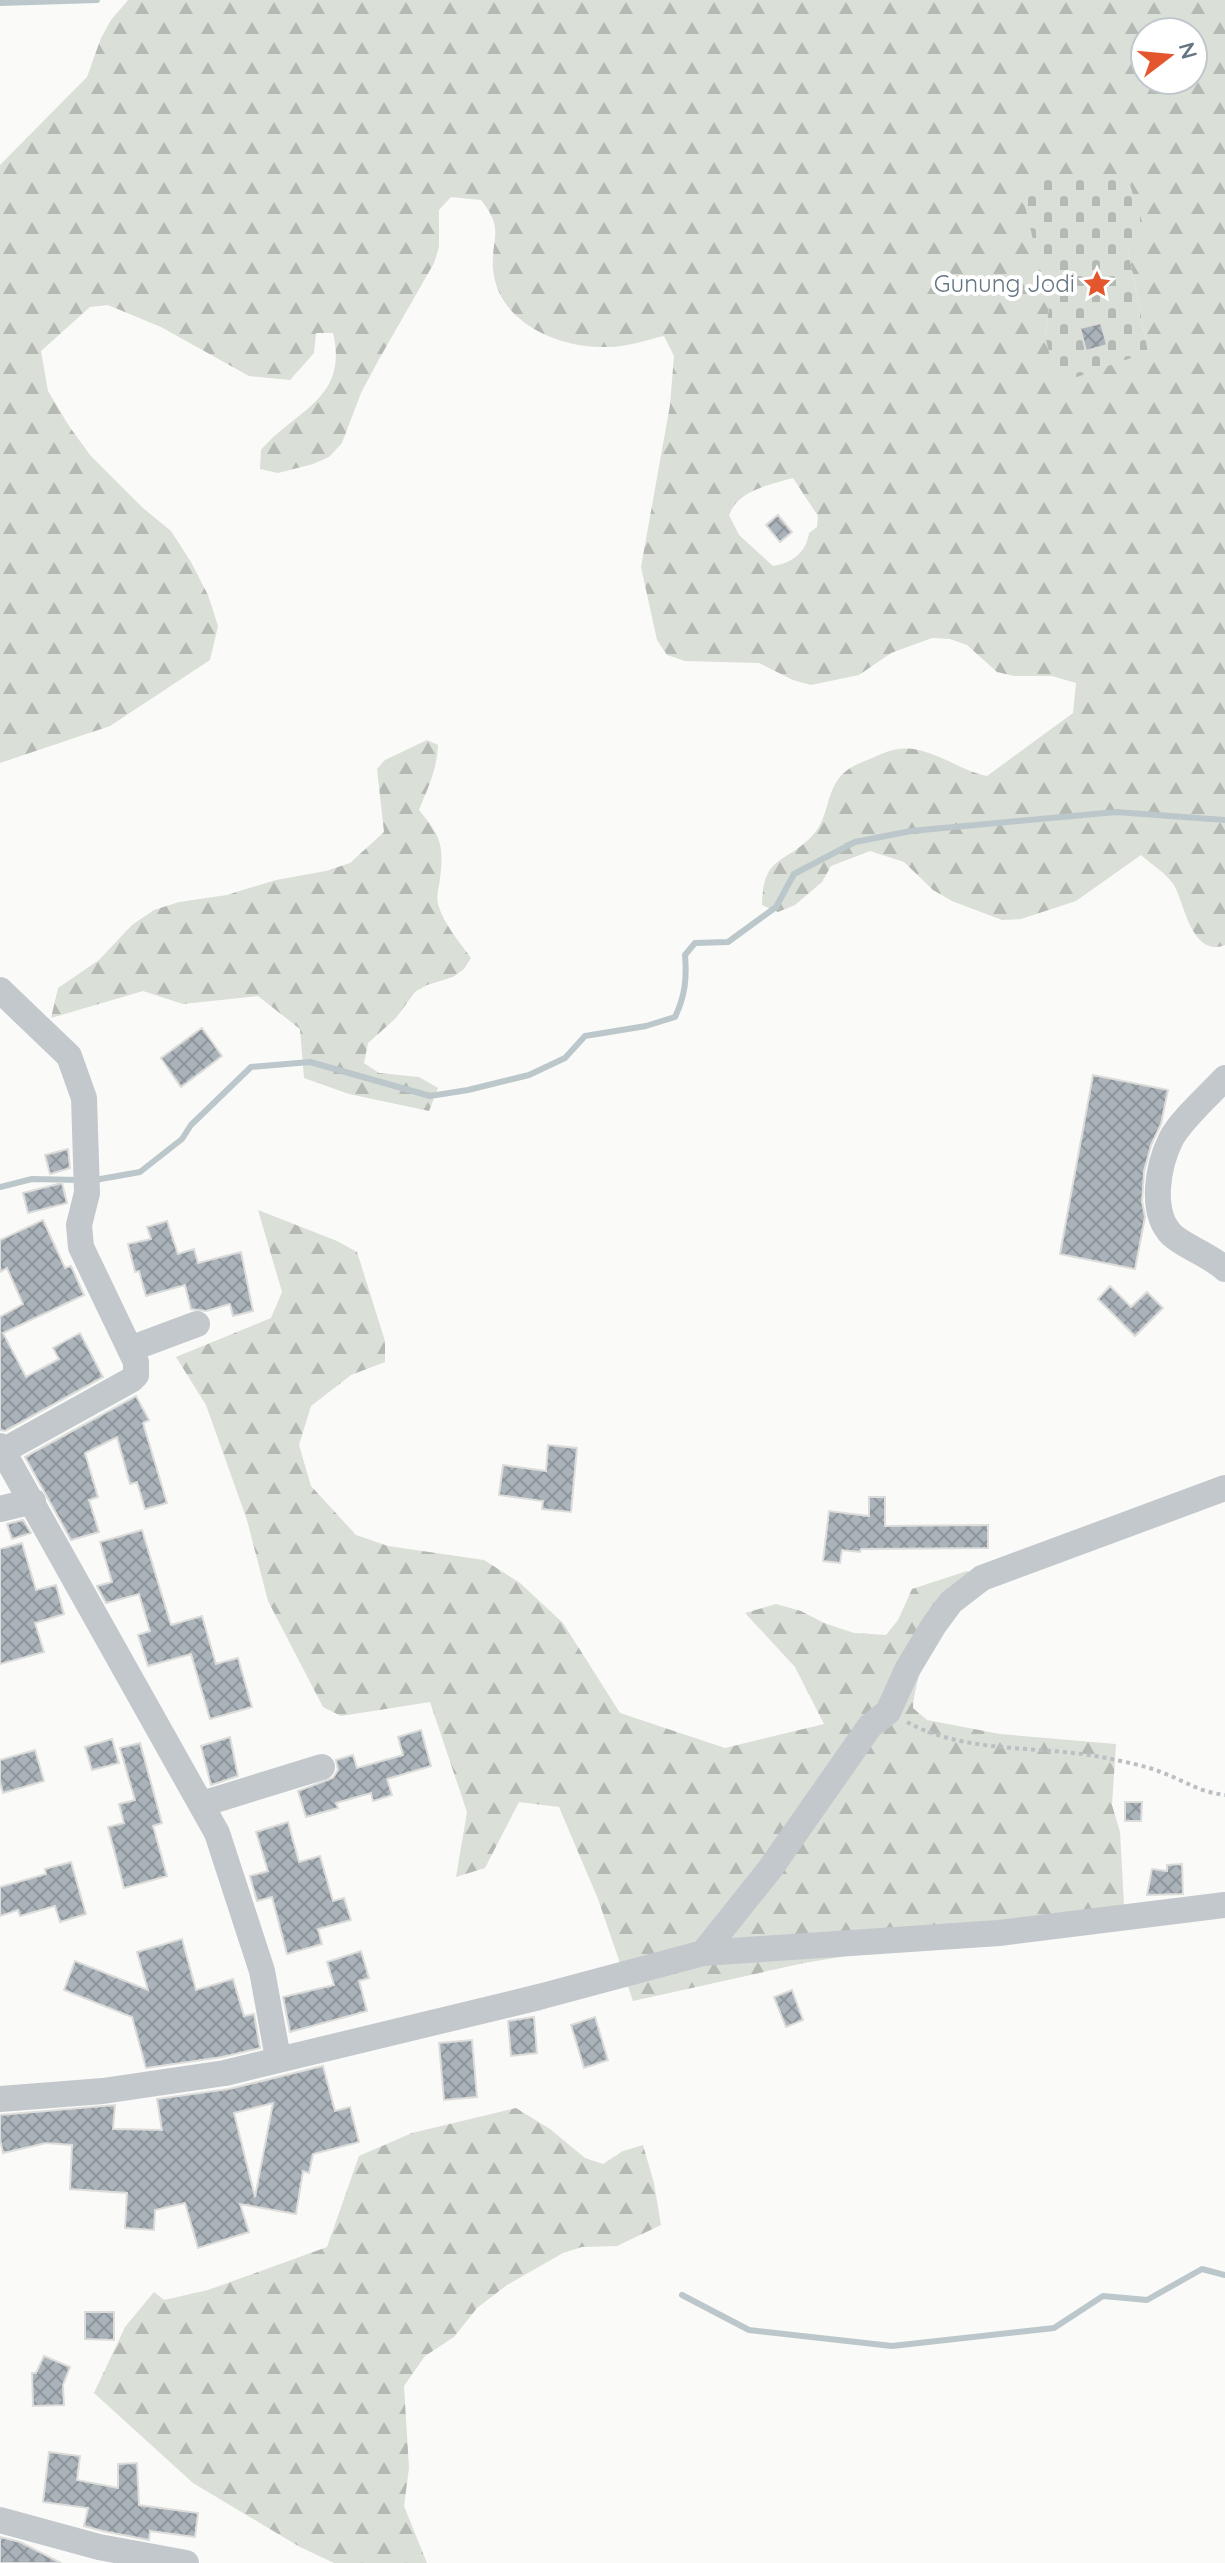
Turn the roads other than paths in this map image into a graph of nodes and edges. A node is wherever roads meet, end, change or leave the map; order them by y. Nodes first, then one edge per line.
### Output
1 (0, 990) edge
2 (1225, 1078) edge
3 (1225, 1269) edge
4 (197, 1324) dead end
5 (130, 1349) junction
6 (1, 1448) edge
7 (1225, 1488) edge
8 (33, 1501) junction
9 (0, 1509) edge
10 (322, 1767) dead end
11 (202, 1804) junction
12 (1225, 1905) edge
13 (703, 1953) junction
14 (278, 2058) junction
15 (0, 2099) edge
16 (0, 2520) edge
17 (182, 2563) edge

1 - 5 street
2 - 3 street
4 - 5 street
5 - 6 street
6 - 8 street
7 - 13 street
8 - 9 street
8 - 11 street
10 - 11 street
11 - 14 street
12 - 13 street
13 - 14 street
14 - 15 street
16 - 17 street

